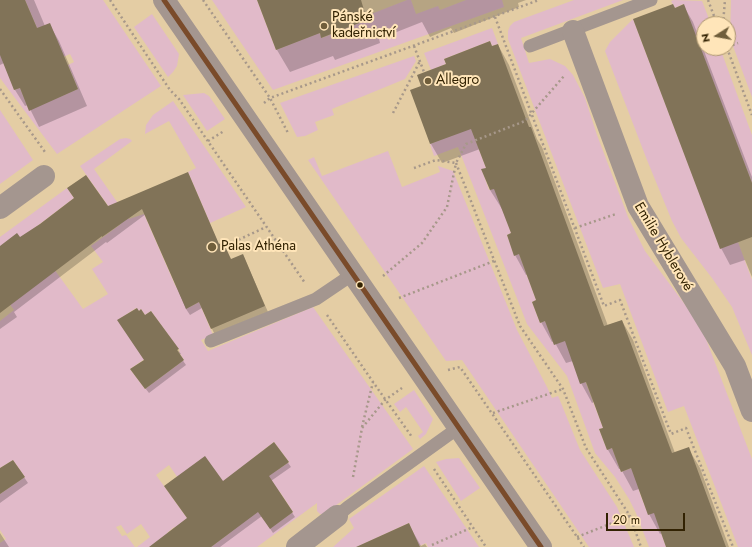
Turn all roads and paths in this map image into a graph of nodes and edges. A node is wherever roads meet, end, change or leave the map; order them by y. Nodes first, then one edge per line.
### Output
1 (110, 0) edge
2 (164, 0) edge
3 (203, 0) edge
4 (539, 0) edge
5 (651, 0) edge
6 (708, 0) edge
7 (725, 0) edge
8 (715, 16) edge
9 (724, 16) edge
10 (495, 17) junction
11 (573, 31) junction
12 (414, 46) junction
13 (530, 46) dead end
14 (730, 56) edge
15 (420, 61) junction
16 (424, 72) dead end
17 (565, 75) dead end
18 (0, 89) edge
19 (270, 98) junction
20 (531, 113) junction
21 (393, 114) dead end
22 (752, 115) edge
23 (244, 117) junction
24 (290, 137) dead end
25 (208, 141) junction
26 (456, 163) junction
27 (46, 166) joint
28 (414, 168) dead end
29 (638, 206) junction
30 (0, 208) edge
31 (266, 227) junction
32 (575, 228) junction
33 (225, 246) dead end
34 (494, 262) junction
35 (378, 270) dead end
36 (353, 274) junction
37 (382, 276) junction
38 (386, 282) dead end
39 (394, 293) dead end
40 (316, 299) junction
41 (211, 341) dead end
42 (444, 370) dead end
43 (373, 382) junction
44 (408, 384) dead end
45 (563, 389) junction
46 (386, 400) junction
47 (752, 411) edge
48 (493, 413) junction
49 (362, 428) junction
50 (458, 428) junction
51 (424, 453) junction
52 (343, 511) junction
53 (630, 516) junction
54 (473, 527) junction
55 (577, 537) junction
56 (432, 545) dead end
57 (297, 547) edge
58 (486, 547) edge
59 (540, 547) edge
60 (584, 547) edge
61 (641, 547) edge
62 (733, 547) edge

1 - 25 path
2 - 23 street
3 - 19 path
4 - 10 path
5 - 11 lane
6 - 8 path
7 - 9 path
10 - 12 path
10 - 20 path
11 - 13 lane
11 - 29 street, Emilie Hyblerové
12 - 15 path
12 - 19 path
14 - 22 path
15 - 16 path
15 - 21 path
17 - 20 path
18 - 27 path
19 - 23 path
19 - 24 path
20 - 26 path
20 - 32 path
23 - 25 path
23 - 36 street
25 - 31 path
26 - 28 path
26 - 34 path
26 - 37 path
27 - 30 street
29 - 32 path
29 - 47 street, Emilie Hyblerové
31 - 33 path
31 - 40 path
32 - 62 path
34 - 39 path
34 - 45 path
35 - 37 path
36 - 40 lane
36 - 50 street
37 - 38 path
40 - 41 lane
40 - 43 path
42 - 48 path
43 - 46 path
43 - 49 path
44 - 46 path
45 - 48 path
45 - 53 path
46 - 49 path
46 - 51 path
48 - 55 path
49 - 52 path
50 - 51 lane
50 - 59 street
51 - 52 lane
51 - 54 path
52 - 57 street
53 - 55 path
53 - 61 path
54 - 56 path
54 - 58 path
55 - 60 path

